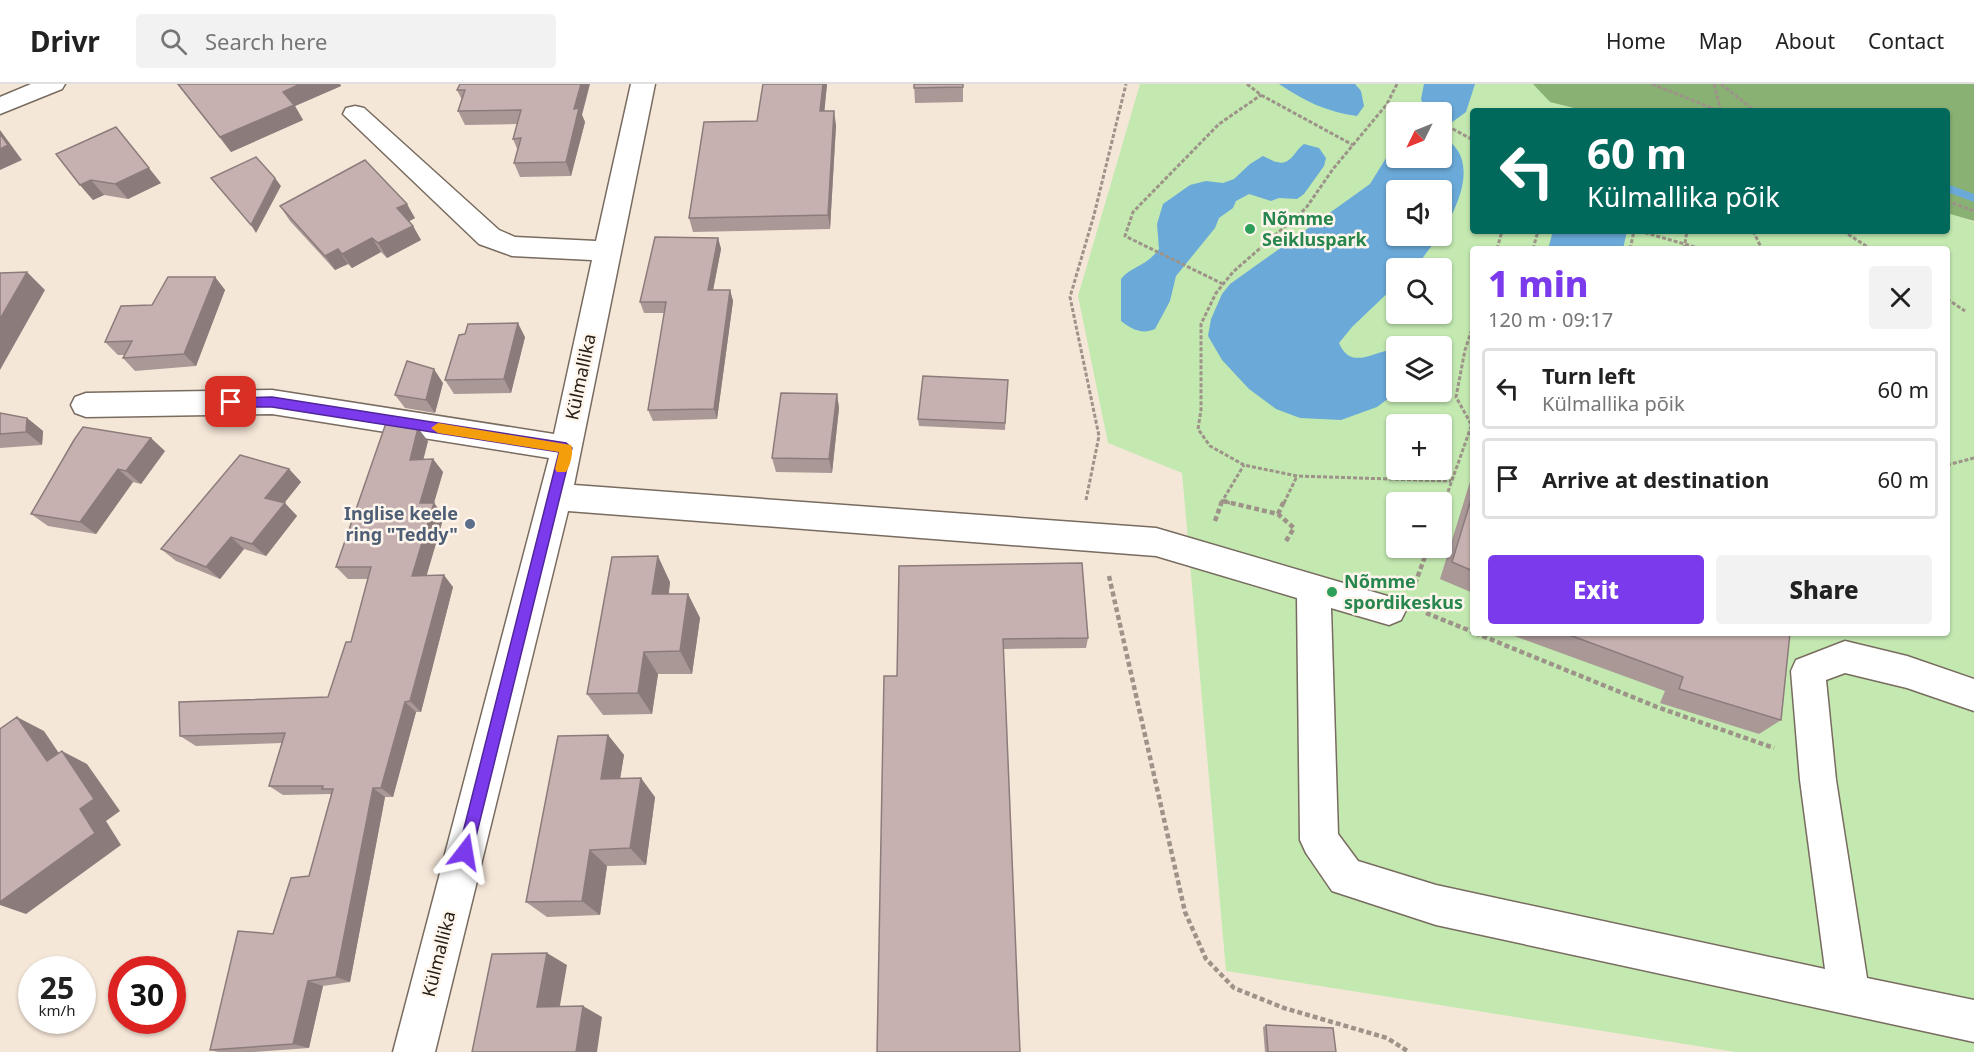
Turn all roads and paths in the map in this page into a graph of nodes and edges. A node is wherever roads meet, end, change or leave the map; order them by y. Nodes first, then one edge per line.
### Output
1 (53, 84) edge
2 (643, 84) edge
3 (1126, 84) edge
4 (1247, 84) edge
5 (1397, 84) edge
6 (1652, 84) edge
7 (1714, 84) edge
8 (1721, 84) edge
9 (1261, 94) junction
10 (1389, 102) edge
11 (0, 106) edge
12 (1386, 106) edge
13 (1712, 108) edge
14 (1719, 108) edge
15 (1751, 108) edge
16 (355, 114) dead end
17 (1452, 127) edge
18 (1470, 138) edge
19 (1353, 145) junction
20 (1950, 202) edge
21 (1974, 211) edge
22 (1650, 234) edge
23 (1686, 234) edge
24 (1848, 234) edge
25 (1684, 244) junction
26 (1691, 246) edge
27 (1866, 246) edge
28 (608, 250) junction
29 (1154, 250) joint
30 (1188, 267) joint
31 (1223, 284) junction
32 (1950, 301) edge
33 (1965, 311) dead end
34 (1470, 335) edge
35 (86, 405) dead end
36 (1470, 421) edge
37 (1470, 429) edge
38 (566, 448) junction
39 (1974, 458) edge
40 (1950, 464) edge
41 (1244, 465) junction
42 (1297, 476) junction
43 (1451, 481) junction
44 (1447, 492) edge
45 (556, 497) junction
46 (1222, 501) junction
47 (1278, 514) junction
48 (1089, 537) junction
49 (1202, 556) junction
50 (1265, 575) junction
51 (1314, 590) junction
52 (1403, 610) joint
53 (1470, 632) edge
54 (1481, 636) edge
55 (1974, 695) edge
56 (1817, 763) junction
57 (1849, 993) junction
58 (1974, 1021) edge
59 (414, 1052) edge
60 (1408, 1052) edge

1 - 11 street
2 - 28 street, Külmallika
3 - 48 path
4 - 9 path
5 - 10 path
6 - 13 path
7 - 14 path
8 - 15 path
9 - 19 path
9 - 29 path
12 - 19 path
16 - 28 street
17 - 18 path
19 - 31 path
20 - 21 path
22 - 25 path
23 - 25 path
24 - 27 path
25 - 26 path
28 - 38 street, Külmallika
29 - 30 path
30 - 31 path
31 - 41 path
32 - 33 path
34 - 36 path
35 - 38 street
37 - 43 path
38 - 45 street, Külmallika
39 - 40 path
41 - 42 path
41 - 46 path
42 - 43 path
42 - 47 path
43 - 44 path
45 - 48 street
45 - 59 street, Külmallika
46 - 47 path
46 - 49 path
47 - 50 path
48 - 49 street
48 - 60 path
49 - 50 street
50 - 51 street
51 - 52 street
51 - 57 street
52 - 53 path
54 - 56 path
55 - 56 street
56 - 57 street
57 - 58 street

